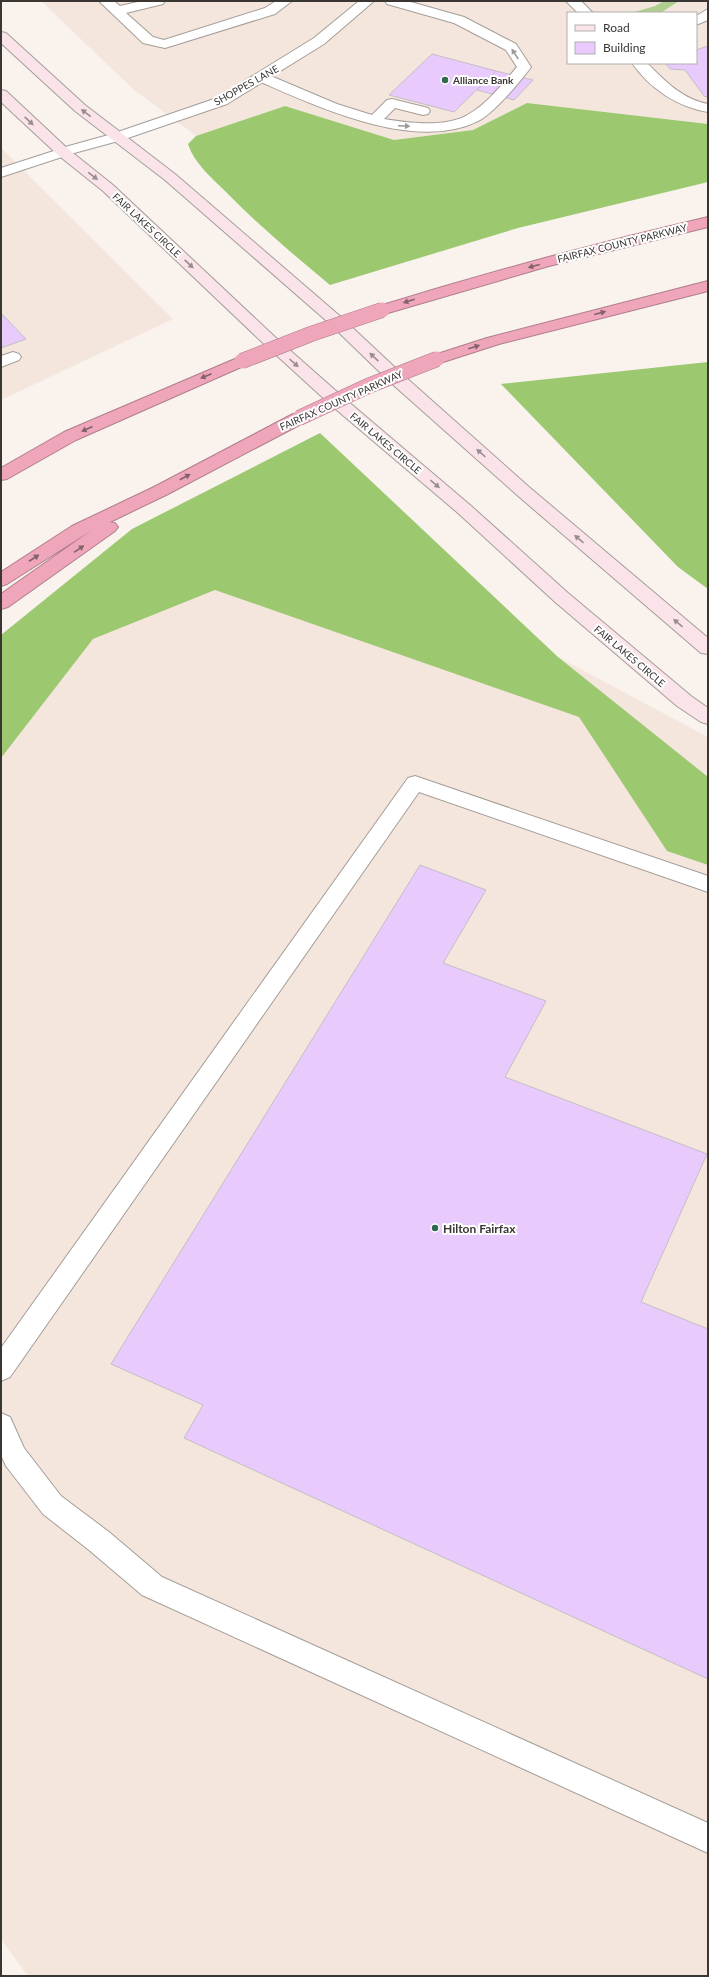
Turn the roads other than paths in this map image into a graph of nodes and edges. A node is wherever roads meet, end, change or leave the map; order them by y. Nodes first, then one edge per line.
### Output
1 (106, 1) edge
2 (158, 1) edge
3 (285, 1) edge
4 (367, 1) edge
5 (392, 1) edge
6 (573, 1) edge
7 (117, 11) junction
8 (585, 12) edge
9 (708, 12) edge
10 (697, 20) edge
11 (1, 36) edge
12 (640, 64) edge
13 (261, 77) junction
14 (1, 94) edge
15 (708, 108) edge
16 (423, 111) dead end
17 (375, 120) junction
18 (117, 137) junction
19 (63, 152) junction
20 (1, 173) edge
21 (708, 222) edge
22 (708, 286) edge
23 (1, 475) edge
24 (160, 491) junction
25 (1, 580) edge
26 (1, 603) edge
27 (708, 648) edge
28 (708, 718) edge
29 (708, 884) edge
30 (1, 1369) edge
31 (1, 1426) edge
32 (708, 1838) edge

1 - 7 street
2 - 7 street
3 - 7 street
4 - 13 street, SHOPPES LANE
17 -> 5 street
6 - 8 street
9 - 10 street
18 -> 11 street
12 - 15 street
13 - 17 street
13 - 18 street, SHOPPES LANE
14 -> 19 street, FAIR LAKES CIRCLE
16 - 17 street
18 - 19 street, SHOPPES LANE
27 -> 18 street
19 - 20 street, SHOPPES LANE
19 -> 28 street, FAIR LAKES CIRCLE
21 -> 23 highway, FAIRFAX COUNTY PARKWAY, bridge
24 -> 22 highway, FAIRFAX COUNTY PARKWAY, bridge
25 -> 24 highway, FAIRFAX COUNTY PARKWAY
26 -> 24 highway
29 - 30 street
31 - 32 street

